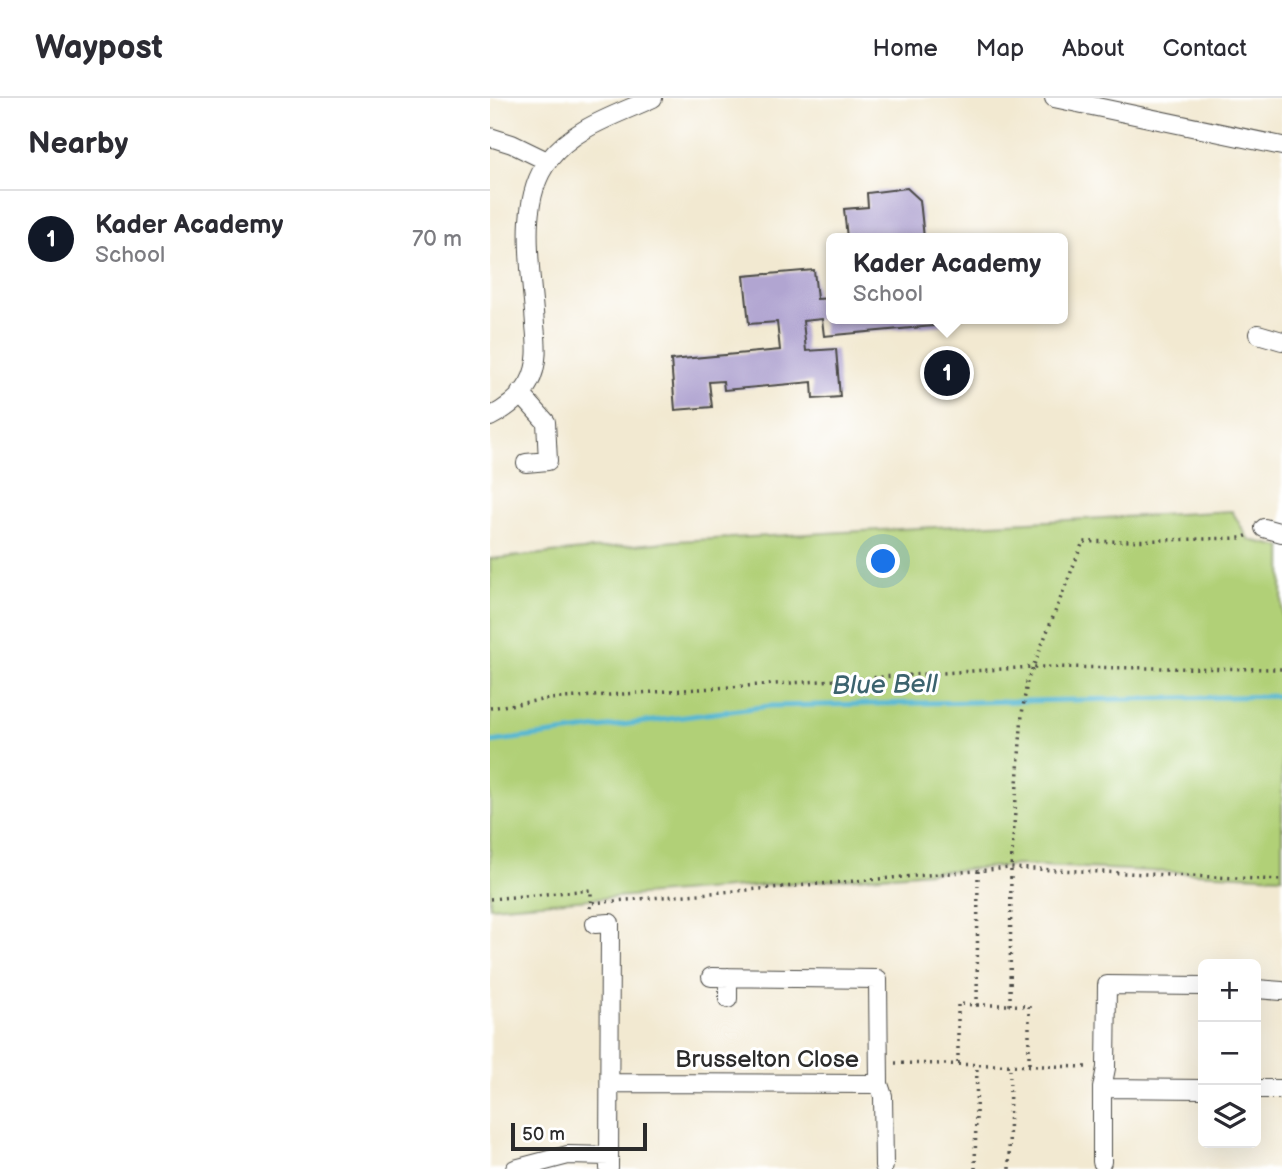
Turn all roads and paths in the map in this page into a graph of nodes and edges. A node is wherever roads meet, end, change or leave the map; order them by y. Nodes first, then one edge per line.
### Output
1 (653, 98) edge
2 (1054, 98) edge
3 (490, 137) edge
4 (1282, 146) edge
5 (547, 161) junction
6 (1258, 334) dead end
7 (1282, 341) edge
8 (520, 393) junction
9 (490, 417) edge
10 (526, 463) dead end
11 (1264, 528) joint
12 (1282, 533) edge
13 (1033, 667) junction
14 (1282, 668) edge
15 (490, 708) edge
16 (1011, 868) junction
17 (978, 871) junction
18 (1282, 880) edge
19 (490, 899) edge
20 (591, 903) junction
21 (611, 923) joint
22 (1198, 986) edge
23 (1261, 989) edge
24 (1282, 991) edge
25 (728, 999) dead end
26 (977, 1004) junction
27 (1010, 1005) junction
28 (878, 1063) junction
29 (958, 1063) junction
30 (977, 1064) junction
31 (1010, 1064) junction
32 (1029, 1064) junction
33 (1107, 1068) junction
34 (610, 1083) junction
35 (879, 1084) junction
36 (1102, 1088) junction
37 (1198, 1089) edge
38 (1261, 1089) edge
39 (1282, 1089) edge
40 (1102, 1162) dead end
41 (609, 1163) edge
42 (884, 1167) dead end
43 (515, 1169) edge
44 (975, 1169) edge
45 (1009, 1169) edge

1 - 5 street
2 - 4 street
3 - 5 street
5 - 8 street
6 - 7 street
8 - 9 street
8 - 10 street
11 - 12 street
11 - 13 path
13 - 14 path
13 - 15 path
13 - 16 path
16 - 17 path
16 - 18 path
16 - 27 path
17 - 20 path
17 - 26 path
19 - 20 path
20 - 21 path
21 - 34 street
22 - 33 street
23 - 24 street
25 - 28 street, Brusselton Close
26 - 27 path
26 - 29 path
27 - 32 path
28 - 29 path
28 - 35 street, Brusselton Close
29 - 30 path
30 - 31 path
30 - 44 path
31 - 32 path
31 - 45 path
32 - 33 path
33 - 36 street
34 - 35 street, Brusselton Close
34 - 41 street
35 - 42 street
36 - 37 street
36 - 40 street
38 - 39 street
41 - 43 street

